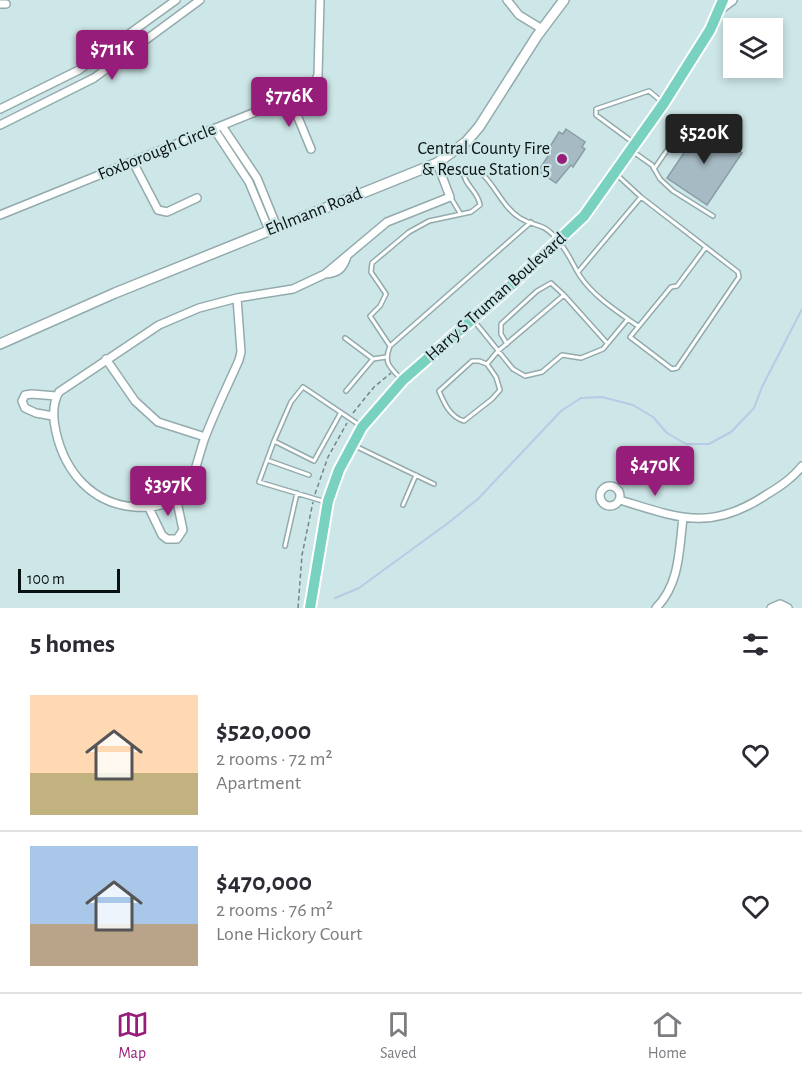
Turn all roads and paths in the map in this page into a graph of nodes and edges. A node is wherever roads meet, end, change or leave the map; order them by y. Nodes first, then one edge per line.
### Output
1 (176, 0) edge
2 (200, 0) edge
3 (320, 0) edge
4 (507, 0) edge
5 (564, 0) edge
6 (732, 0) edge
7 (722, 5) edge
8 (161, 11) junction
9 (171, 22) junction
10 (542, 29) junction
11 (290, 98) junction
12 (664, 103) junction
13 (0, 109) edge
14 (690, 117) dead end
15 (0, 125) edge
16 (222, 126) junction
17 (214, 129) junction
18 (634, 147) junction
19 (311, 149) dead end
20 (133, 162) junction
21 (437, 163) junction
22 (654, 169) junction
23 (615, 173) junction
24 (450, 197) junction
25 (641, 197) junction
26 (197, 198) dead end
27 (460, 213) junction
28 (0, 215) edge
29 (713, 216) dead end
30 (531, 222) junction
31 (273, 228) junction
32 (558, 242) junction
33 (706, 247) junction
34 (578, 272) junction
35 (564, 295) junction
36 (237, 298) junction
37 (473, 319) junction
38 (628, 319) junction
39 (638, 327) junction
40 (345, 338) dead end
41 (607, 343) junction
42 (0, 344) edge
43 (507, 344) junction
44 (390, 346) junction
45 (498, 351) junction
46 (386, 357) junction
47 (106, 359) junction
48 (373, 359) junction
49 (486, 364) junction
50 (403, 380) junction
51 (346, 391) dead end
52 (56, 396) junction
53 (340, 414) junction
54 (53, 416) junction
55 (362, 427) junction
56 (205, 437) junction
57 (274, 441) junction
58 (352, 444) junction
59 (267, 460) junction
60 (802, 466) edge
61 (309, 475) dead end
62 (416, 475) junction
63 (435, 484) dead end
64 (297, 493) junction
65 (176, 497) junction
66 (620, 500) dead end
67 (328, 502) junction
68 (403, 506) dead end
69 (149, 507) junction
70 (683, 518) junction
71 (285, 546) dead end
72 (663, 601) junction
73 (310, 608) edge
74 (656, 608) edge
75 (668, 608) edge
76 (771, 608) edge
77 (788, 608) edge

1 - 8 street
2 - 9 street
3 - 11 street, Foxborough Circle
4 - 10 street
5 - 10 street, Ehlmann Road
6 - 7 street
7 - 12 main road, Harry S Truman Boulevard
8 - 9 street
8 - 13 street
9 - 15 street
10 - 21 street, Ehlmann Road
11 - 16 street, Foxborough Circle
11 - 19 street
12 - 18 main road, Harry S Truman Boulevard
12 - 18 lane
14 - 22 lane
16 - 17 street, Foxborough Circle
16 - 31 street
17 - 20 street, Foxborough Circle
17 - 31 street
18 - 22 lane
18 - 23 main road, Harry S Truman Boulevard
20 - 26 street
20 - 28 street, Foxborough Circle
21 - 24 street
21 - 31 street, Ehlmann Road
22 - 29 lane
23 - 25 lane
23 - 32 main road, Harry S Truman Boulevard
24 - 27 lane
24 - 36 street
25 - 33 lane
25 - 34 lane
27 - 30 lane
27 - 44 lane
30 - 32 lane
30 - 44 lane
31 - 42 street, Ehlmann Road
32 - 34 lane
32 - 37 main road, Harry S Truman Boulevard
33 - 39 lane
33 - 39 lane
34 - 38 lane
35 - 41 lane
35 - 43 lane
35 - 43 lane
36 - 47 street
36 - 56 street
37 - 45 lane
37 - 50 main road, Harry S Truman Boulevard
38 - 39 lane
38 - 41 lane
40 - 48 lane
41 - 45 lane
43 - 45 lane
44 - 46 lane
45 - 49 lane
46 - 48 lane
46 - 50 lane
47 - 52 street
47 - 56 street
48 - 51 lane
49 - 49 lane
50 - 55 main road, Harry S Truman Boulevard
52 - 54 street
52 - 54 street
53 - 55 lane
53 - 57 lane
53 - 57 lane
54 - 69 street
55 - 58 main road, Harry S Truman Boulevard
56 - 65 street
57 - 59 lane
58 - 62 lane
58 - 67 main road, Harry S Truman Boulevard
59 - 61 lane
59 - 64 lane
60 - 70 street
62 - 63 lane
62 - 68 lane
64 - 67 lane
64 - 71 lane
65 - 69 street
65 - 69 street
66 - 70 street
67 - 73 main road, Harry S Truman Boulevard
70 - 72 street
72 - 74 street
72 - 75 street
76 - 77 street

